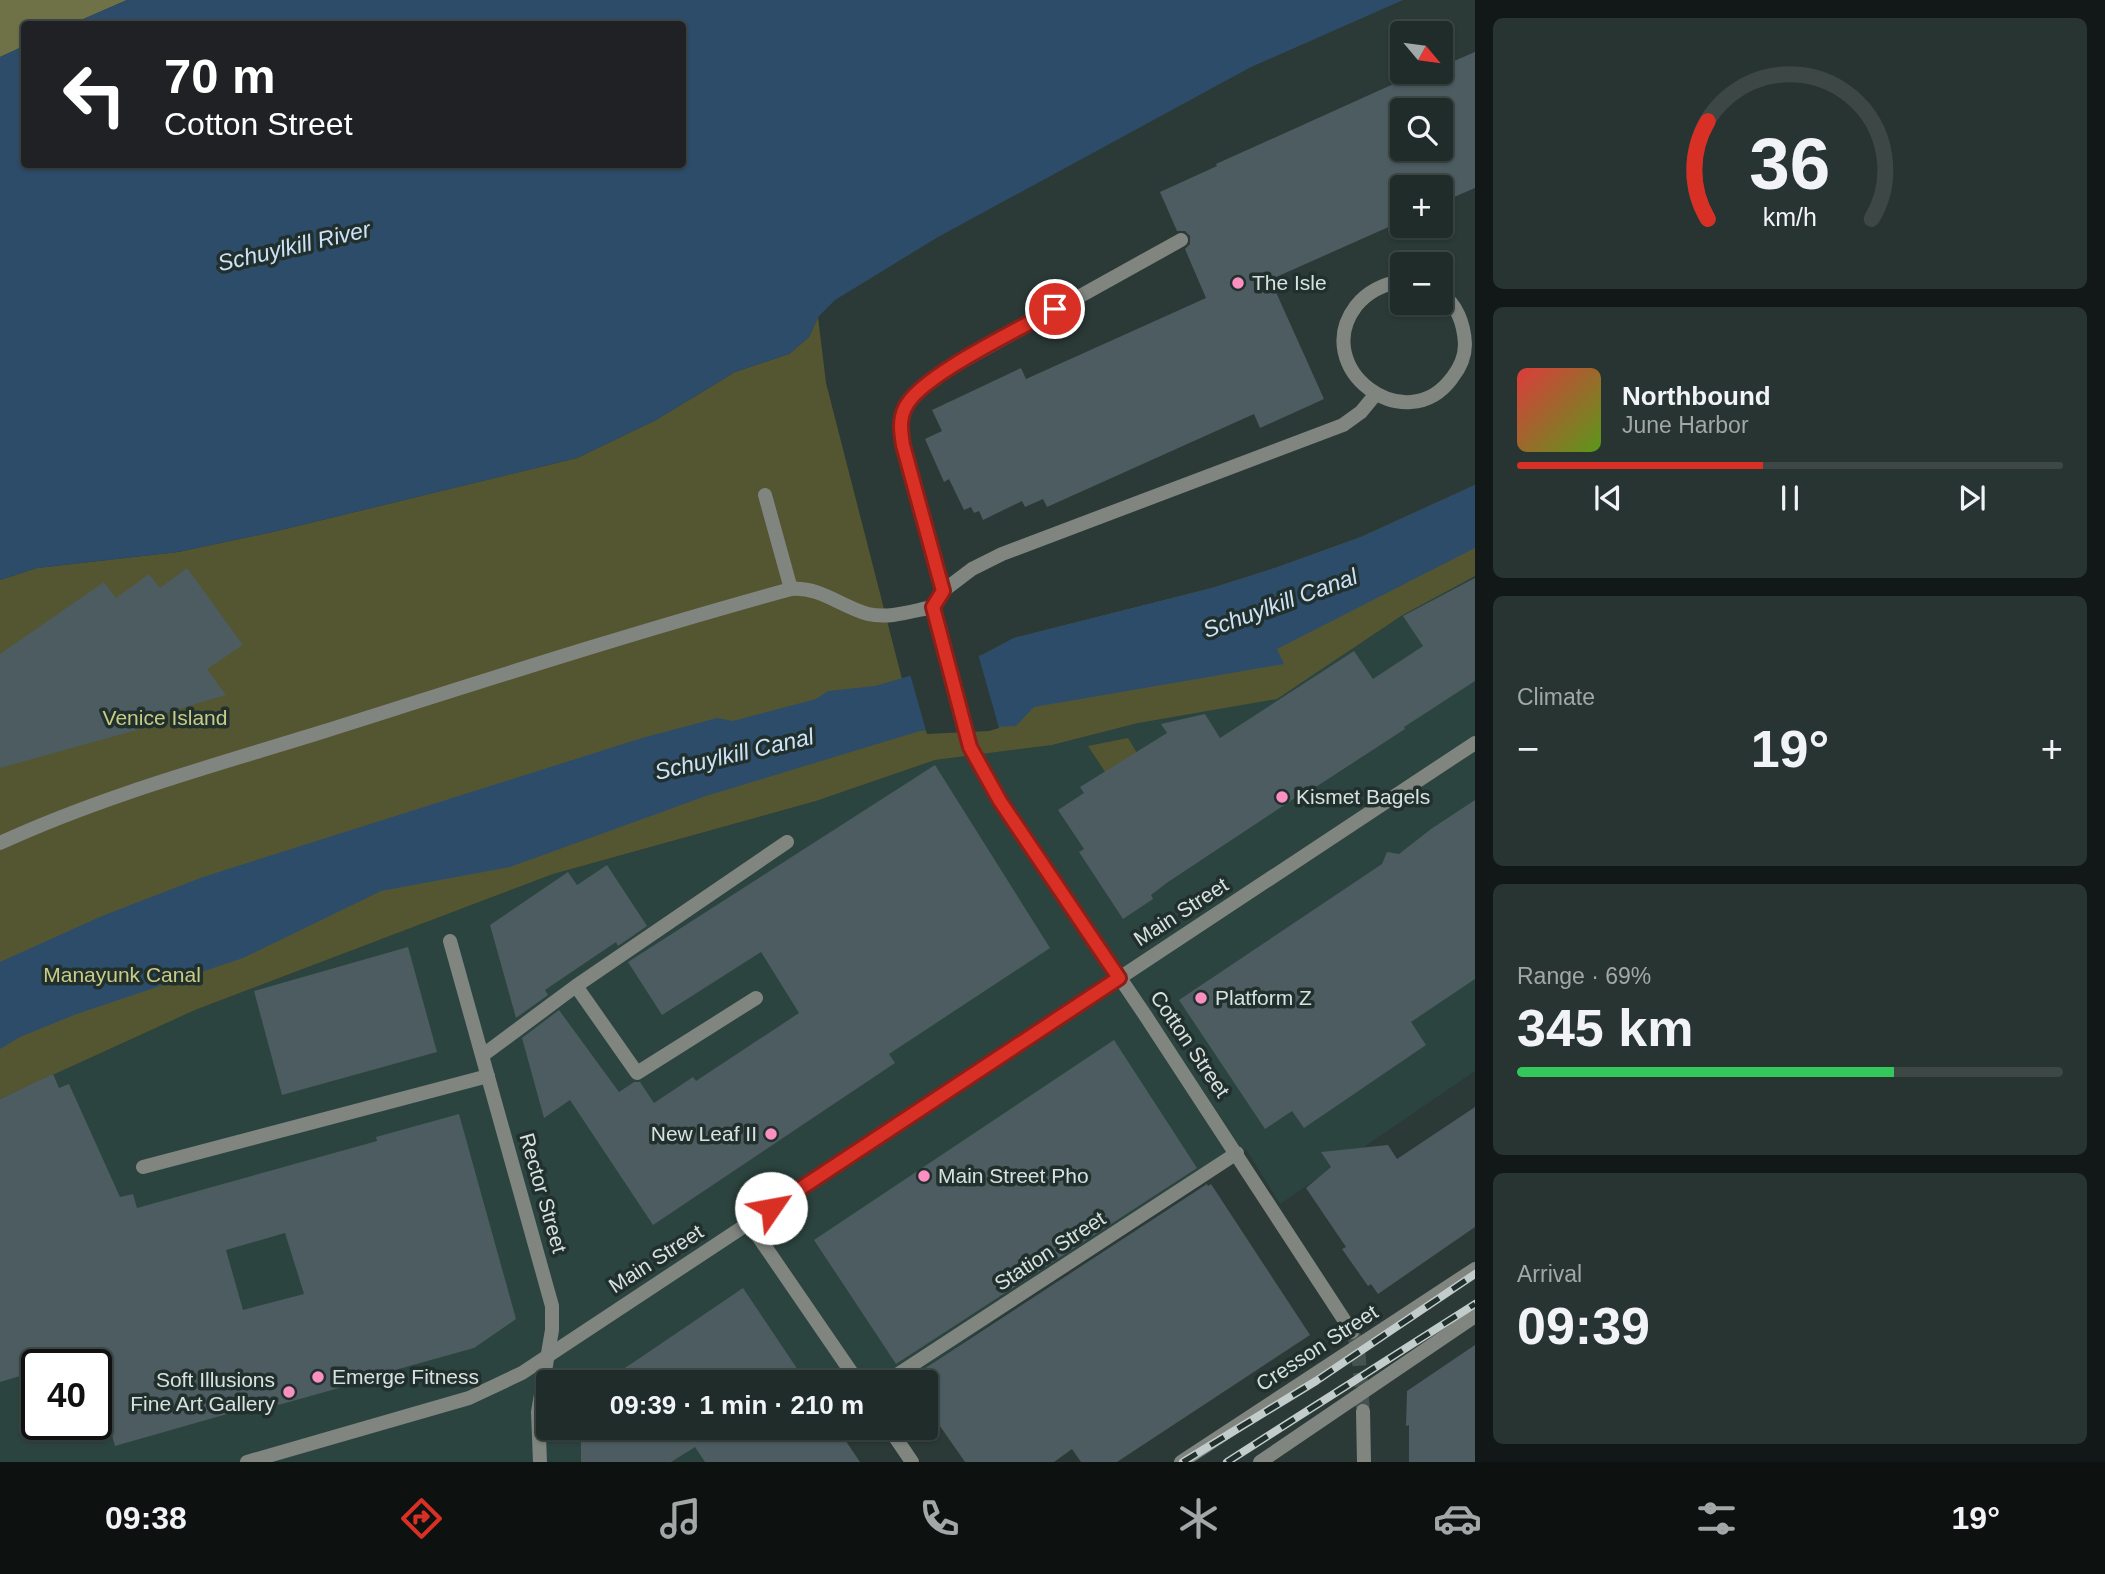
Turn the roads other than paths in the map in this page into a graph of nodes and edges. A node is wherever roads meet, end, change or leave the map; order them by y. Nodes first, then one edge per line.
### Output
1 (1181, 240) dead end
2 (1390, 283) edge
3 (1453, 307) edge
4 (1470, 350) edge
5 (1375, 395) junction
6 (765, 495) dead end
7 (791, 589) junction
8 (943, 591) junction
9 (933, 607) junction
10 (1475, 743) edge
11 (788, 842) dead end
12 (0, 843) edge
13 (450, 941) dead end
14 (1119, 978) junction
15 (576, 986) junction
16 (756, 998) dead end
17 (483, 1055) junction
18 (488, 1076) junction
19 (1237, 1153) junction
20 (143, 1167) dead end
21 (749, 1223) junction
22 (1475, 1269) edge
23 (1475, 1316) edge
24 (1352, 1332) tunnel mouth
25 (548, 1356) junction
26 (850, 1370) edge
27 (904, 1370) edge
28 (1363, 1411) tunnel mouth
29 (897, 1440) edge
30 (247, 1462) edge
31 (540, 1462) edge
32 (912, 1462) edge
33 (1181, 1462) edge
34 (1260, 1462) edge
35 (1364, 1462) edge

1 - 8 street
2 - 5 street
3 - 4 street
4 - 5 street
5 - 8 street
6 - 7 street
7 - 9 street
7 - 12 street
8 - 9 street
9 - 14 street, Cotton Street
10 - 14 street, Main Street
11 - 15 street
13 - 17 street, Rector Street
14 - 19 street, Cotton Street
14 - 21 street, Main Street
15 - 16 street
15 - 17 street
17 - 18 street, Rector Street
18 - 20 street
18 - 25 street, Rector Street
19 - 24 street, Cotton Street
19 - 27 street, Station Street
21 - 25 street, Main Street
21 - 26 street
22 - 33 street, Cresson Street
23 - 34 street
25 - 30 street, Main Street
25 - 31 street, Rector Street
28 - 35 street
29 - 32 street

